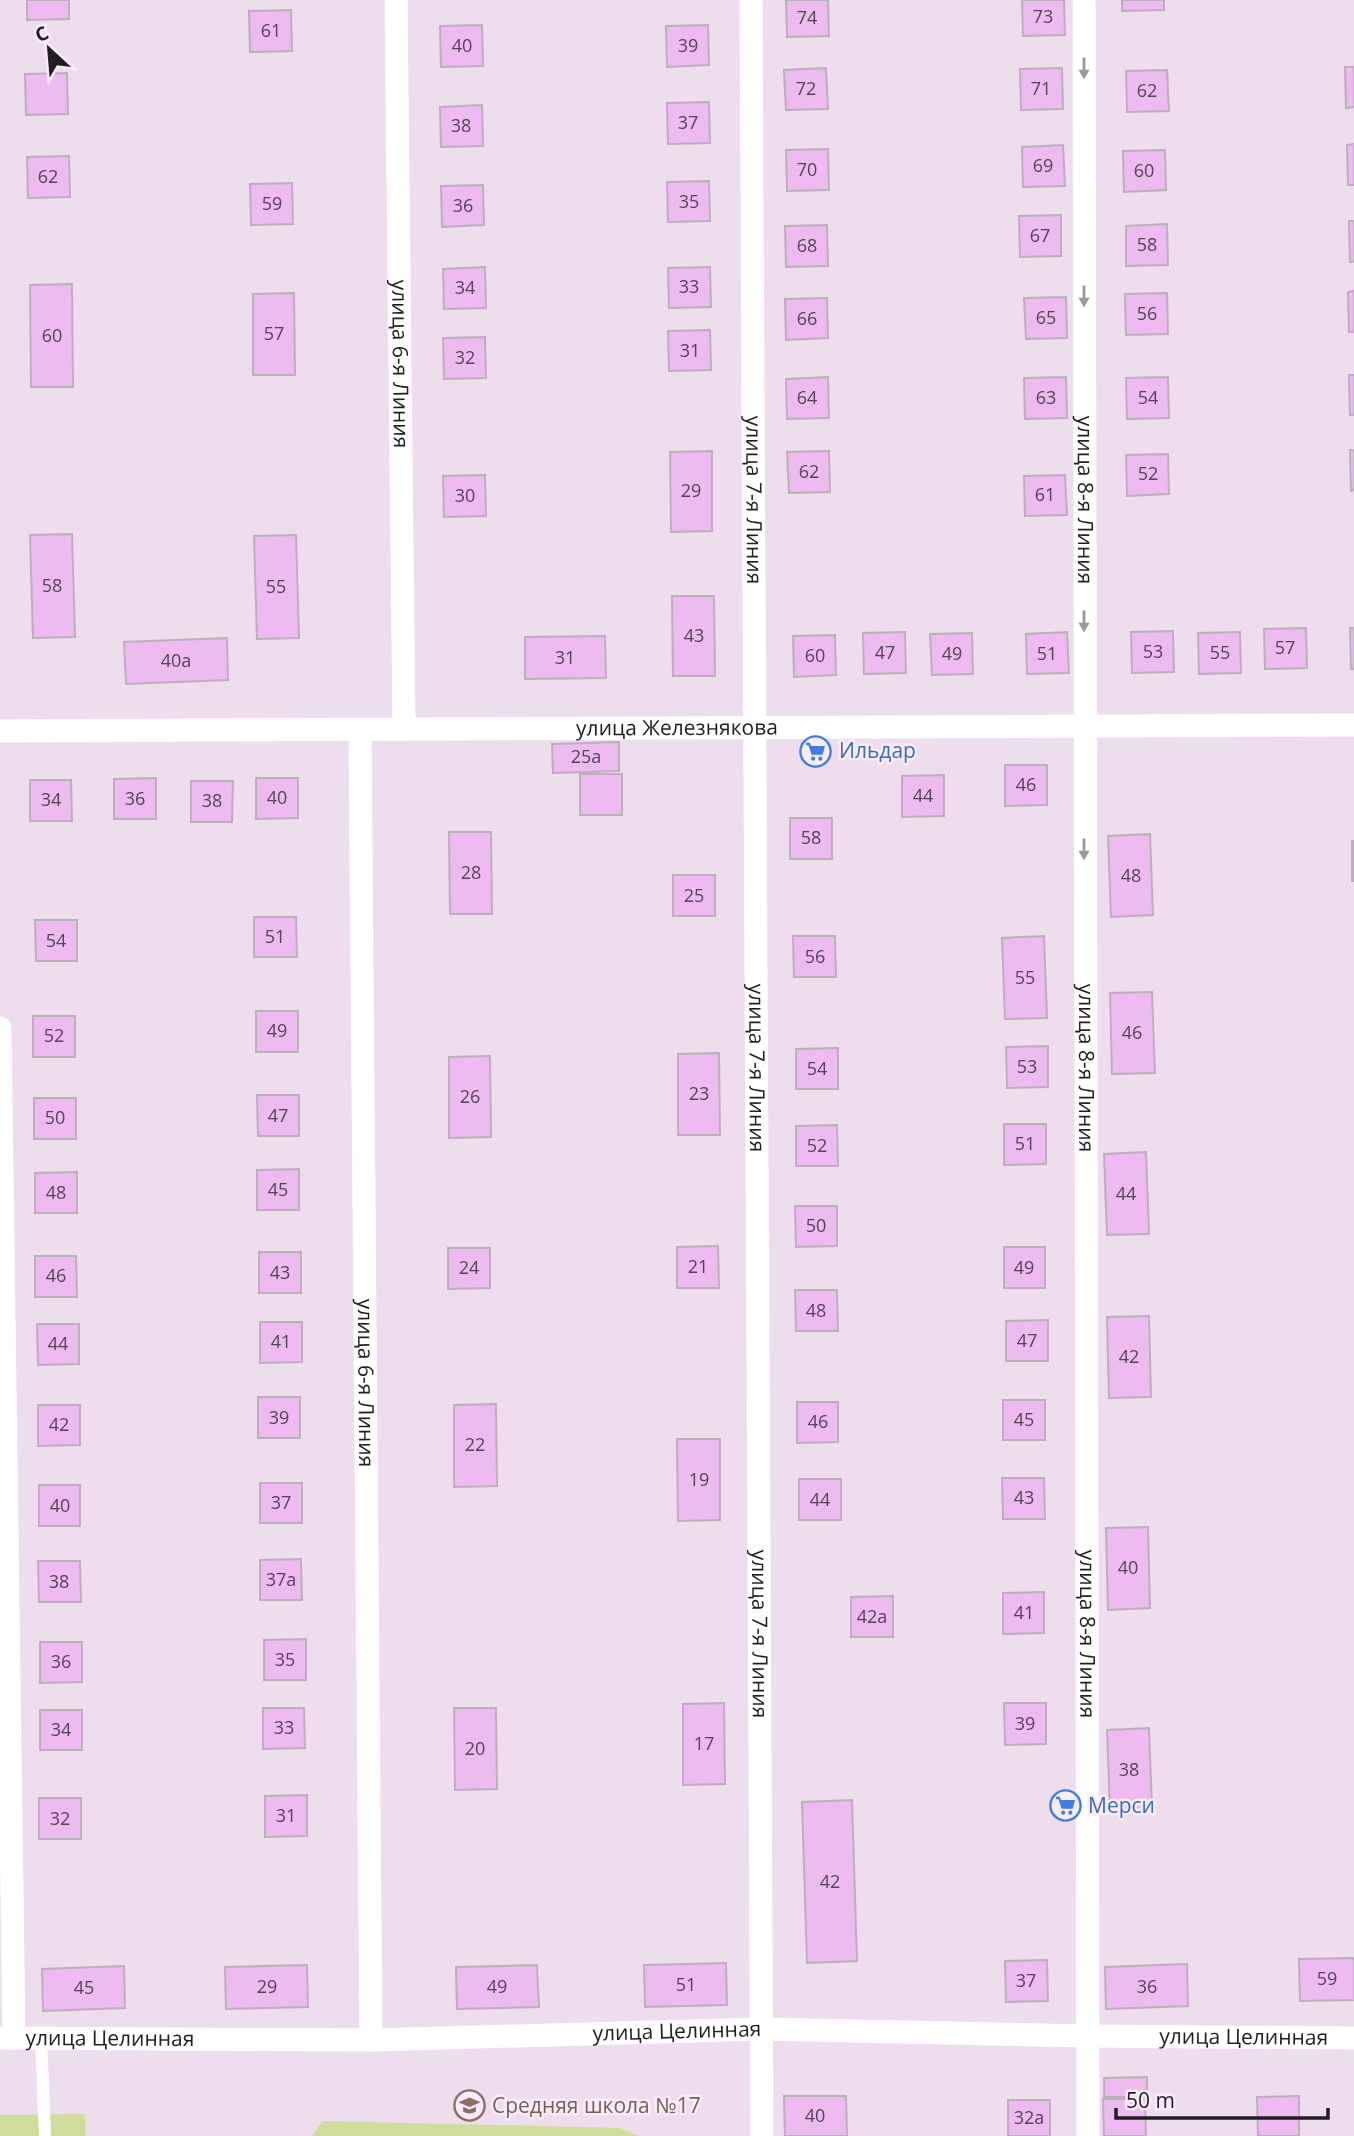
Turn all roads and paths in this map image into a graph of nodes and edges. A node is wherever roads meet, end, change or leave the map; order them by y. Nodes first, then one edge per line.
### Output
1 (396, 0) edge
2 (751, 0) edge
3 (1084, 0) edge
4 (1354, 725) edge
5 (1084, 726) junction
6 (754, 727) junction
7 (359, 729) junction
8 (404, 729) junction
9 (0, 731) edge
10 (0, 1028) edge
11 (761, 2029) junction
12 (1086, 2036) junction
13 (7, 2038) edge
14 (41, 2038) junction
15 (1354, 2038) edge
16 (370, 2040) junction
17 (45, 2136) edge
18 (762, 2136) edge
19 (1088, 2136) edge

1 - 8 street, улица 6-я Линия
2 - 6 street, улица 7-я Линия
3 -> 5 street, улица 8-я Линия
4 - 5 street, улица Железнякова
5 - 6 street, улица Железнякова
5 -> 12 street, улица 8-я Линия
6 - 8 street, улица Железнякова
6 - 11 street, улица 7-я Линия
7 - 8 street, улица Железнякова
7 - 9 street, улица Железнякова
7 - 16 street, улица 6-я Линия
10 - 13 street
11 - 12 street, улица Целинная
11 - 16 street, улица Целинная
11 - 18 street, улица 7-я Линия
12 - 15 street, улица Целинная
12 - 19 street, улица 8-я Линия
13 - 14 street, улица Целинная
14 - 16 street, улица Целинная
14 - 17 lane

